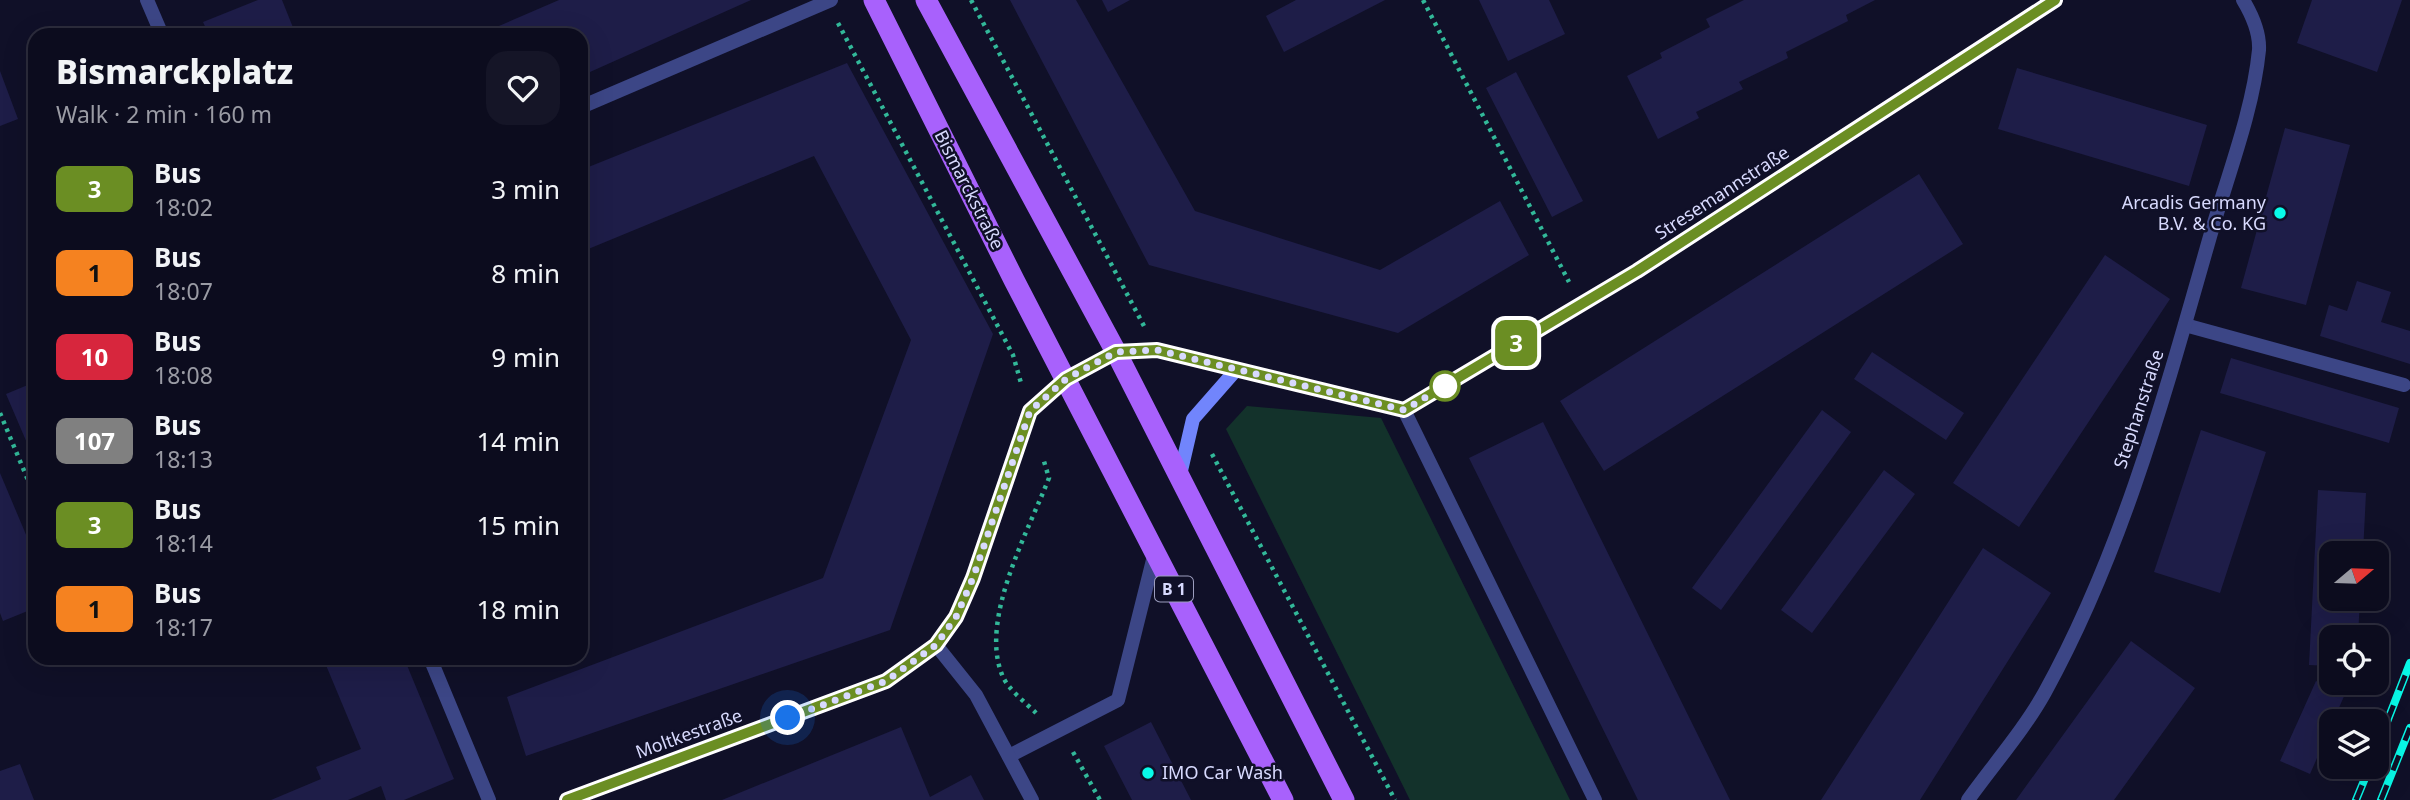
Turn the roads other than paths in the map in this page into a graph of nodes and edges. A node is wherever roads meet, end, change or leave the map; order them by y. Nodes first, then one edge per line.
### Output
1 (148, 0) edge
2 (874, 0) edge
3 (926, 0) edge
4 (2055, 0) edge
5 (2243, 0) edge
6 (829, 1) edge
7 (159, 28) edge
8 (588, 104) edge
9 (2185, 325) junction
10 (1116, 352) junction
11 (1236, 370) junction
12 (1066, 379) junction
13 (2404, 385) dead end
14 (1404, 410) junction
15 (1180, 475) junction
16 (1155, 552) junction
17 (936, 645) junction
18 (433, 665) edge
19 (1009, 756) junction
20 (489, 800) edge
21 (567, 800) edge
22 (1032, 800) edge
23 (1283, 800) edge
24 (1344, 800) edge
25 (1595, 800) edge
26 (1968, 800) edge

1 - 7 street
2 - 12 main road, Bismarckstraße / B 1
3 - 10 main road
4 - 14 street, Stresemannstraße
5 - 9 street, Stephanstraße
6 - 8 street
9 - 13 street
9 - 26 street, Stephanstraße
10 - 11 street
10 - 12 street, Moltkestraße
10 - 15 main road
11 - 14 street
11 - 15 street
12 - 16 main road, B 1
12 - 17 street, Moltkestraße
14 - 25 street
15 - 24 main road
16 - 19 street
16 - 23 main road, B 1
17 - 19 street
17 - 21 street, Moltkestraße
18 - 20 street
19 - 22 street

